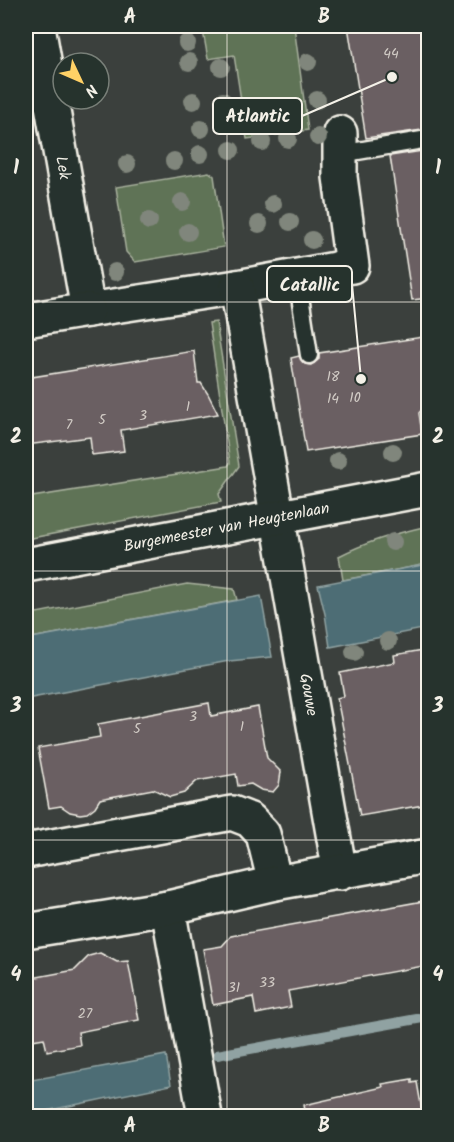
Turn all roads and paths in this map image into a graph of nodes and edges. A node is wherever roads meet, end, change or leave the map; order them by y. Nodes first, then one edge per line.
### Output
1 (38, 26) edge
2 (429, 140) edge
3 (340, 144) joint
4 (297, 277) junction
5 (237, 288) junction
6 (88, 310) junction
7 (26, 320) edge
8 (309, 355) dead end
9 (429, 489) edge
10 (276, 516) junction
11 (26, 565) edge
12 (26, 851) edge
13 (429, 856) edge
14 (340, 873) junction
15 (275, 884) junction
16 (168, 908) junction
17 (26, 931) edge
18 (202, 1103) edge

1 - 6 street, Lek
2 - 3 lane
3 - 4 street
4 - 5 street
4 - 8 lane
5 - 6 street
5 - 10 street
6 - 7 street
9 - 10 street, Burgemeester van Heugtenlaan
10 - 11 street, Burgemeester van Heugtenlaan
10 - 14 street, Gouwe
12 - 15 street
13 - 14 street
14 - 15 street
15 - 16 street
16 - 17 street
16 - 18 street

